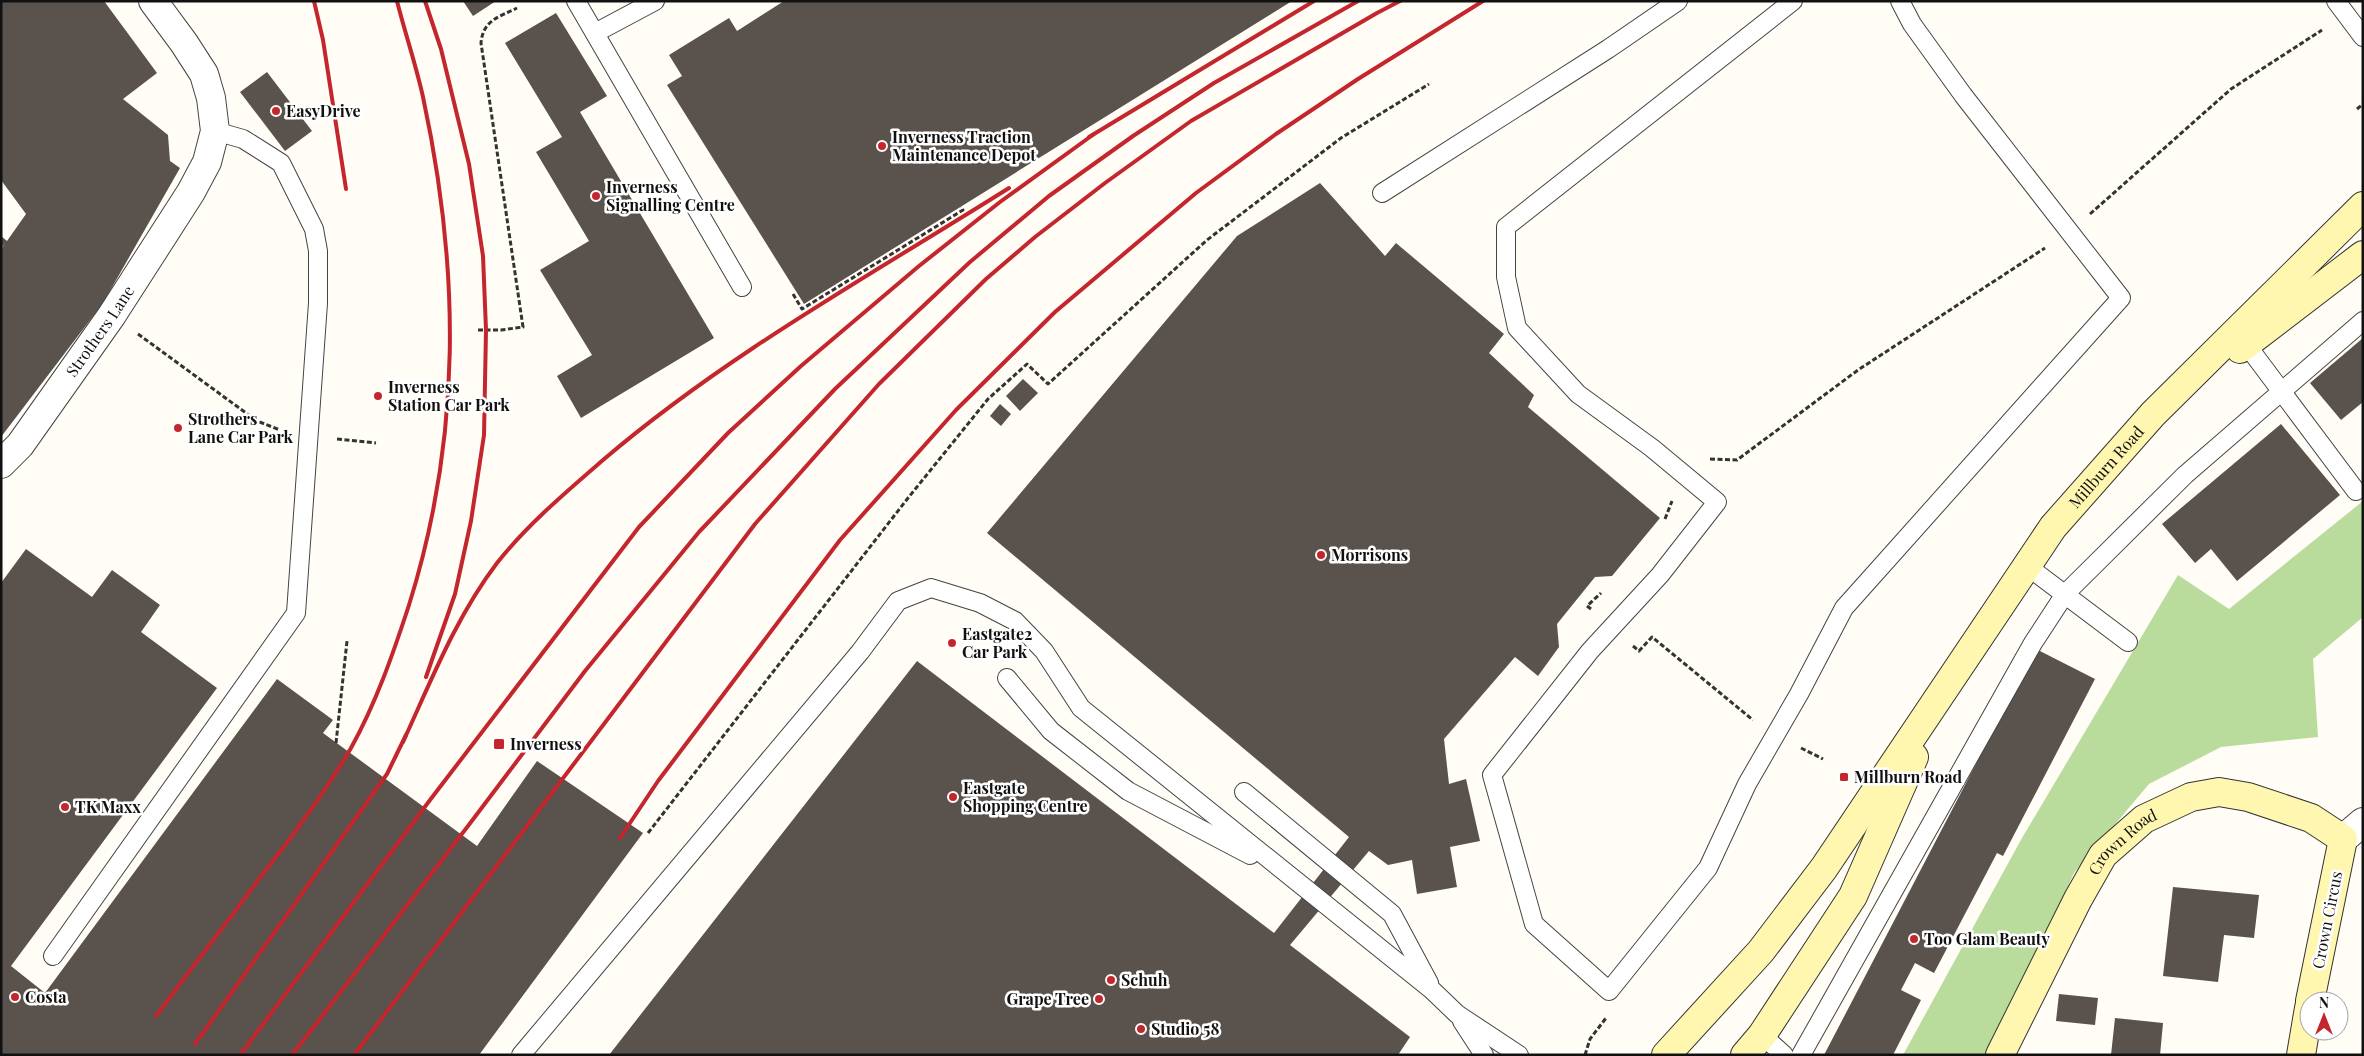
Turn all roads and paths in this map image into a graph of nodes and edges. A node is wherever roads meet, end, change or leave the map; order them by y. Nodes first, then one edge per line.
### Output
1 (153, 1) edge
2 (576, 1) edge
3 (655, 1) edge
4 (1678, 1) edge
5 (1793, 1) edge
6 (1900, 1) edge
7 (517, 8) dead end
8 (2341, 8) edge
9 (595, 33) junction
10 (2363, 37) edge
11 (1429, 84) dead end
12 (2363, 104) edge
13 (2357, 109) dead end
14 (216, 131) junction
15 (1382, 193) dead end
16 (2363, 206) edge
17 (961, 207) dead end
18 (2070, 232) junction
19 (2363, 255) edge
20 (742, 287) dead end
21 (793, 294) dead end
22 (112, 315) junction
23 (2363, 321) edge
24 (478, 330) dead end
25 (2246, 344) junction
26 (2282, 392) junction
27 (2153, 414) junction
28 (308, 437) junction
29 (376, 443) dead end
30 (1, 464) edge
31 (1682, 474) junction
32 (2356, 491) dead end
33 (1664, 521) dead end
34 (2027, 566) junction
35 (1608, 587) dead end
36 (2066, 594) junction
37 (1612, 627) junction
38 (347, 641) dead end
39 (2128, 642) dead end
40 (1007, 678) dead end
41 (1942, 694) junction
42 (1776, 735) junction
43 (336, 743) dead end
44 (1823, 759) dead end
45 (1244, 792) dead end
46 (2353, 831) edge
47 (648, 833) dead end
48 (1284, 872) junction
49 (53, 956) dead end
50 (1432, 990) junction
51 (2313, 991) edge
52 (1608, 992) junction
53 (1457, 1014) junction
54 (2303, 1041) edge
55 (1754, 1045) edge
56 (521, 1055) edge
57 (1484, 1055) edge
58 (1519, 1055) edge
59 (1585, 1055) edge
60 (1666, 1055) edge
61 (1784, 1055) edge
62 (1801, 1055) edge
63 (2000, 1055) edge
64 (2301, 1055) edge

1 - 14 street
2 - 9 lane
3 - 9 lane
4 - 15 lane
5 - 31 lane
6 - 18 lane
7 - 24 path
8 - 10 lane
8 - 18 path
9 - 20 lane
11 - 47 path
12 - 13 path
14 - 22 street, Strothers Lane
14 - 28 lane
16 - 27 main road, Millburn Road
17 - 21 path
18 - 31 path
18 - 42 lane
19 - 25 main road, Millburn Road
22 - 28 path
22 - 30 street, Strothers Lane
23 - 26 lane
25 - 26 lane
25 - 27 main road, Millburn Road
26 - 32 lane
26 - 36 lane
27 - 34 main road, Millburn Road
28 - 29 path
28 - 49 lane
31 - 33 path
31 - 37 lane
34 - 36 lane
34 - 41 main road, Millburn Road
35 - 37 path
36 - 39 lane
36 - 62 lane
37 - 42 path
37 - 52 lane
38 - 43 path
40 - 48 lane
41 - 55 main road, Millburn Road
41 - 60 main road, Millburn Road
42 - 44 path
42 - 52 lane
45 - 50 lane
46 - 51 main road, Crown Circus
46 - 63 main road, Crown Road
48 - 50 lane
48 - 56 lane
50 - 53 lane
52 - 59 path
53 - 57 lane
53 - 58 lane
54 - 64 main road
55 - 61 lane

